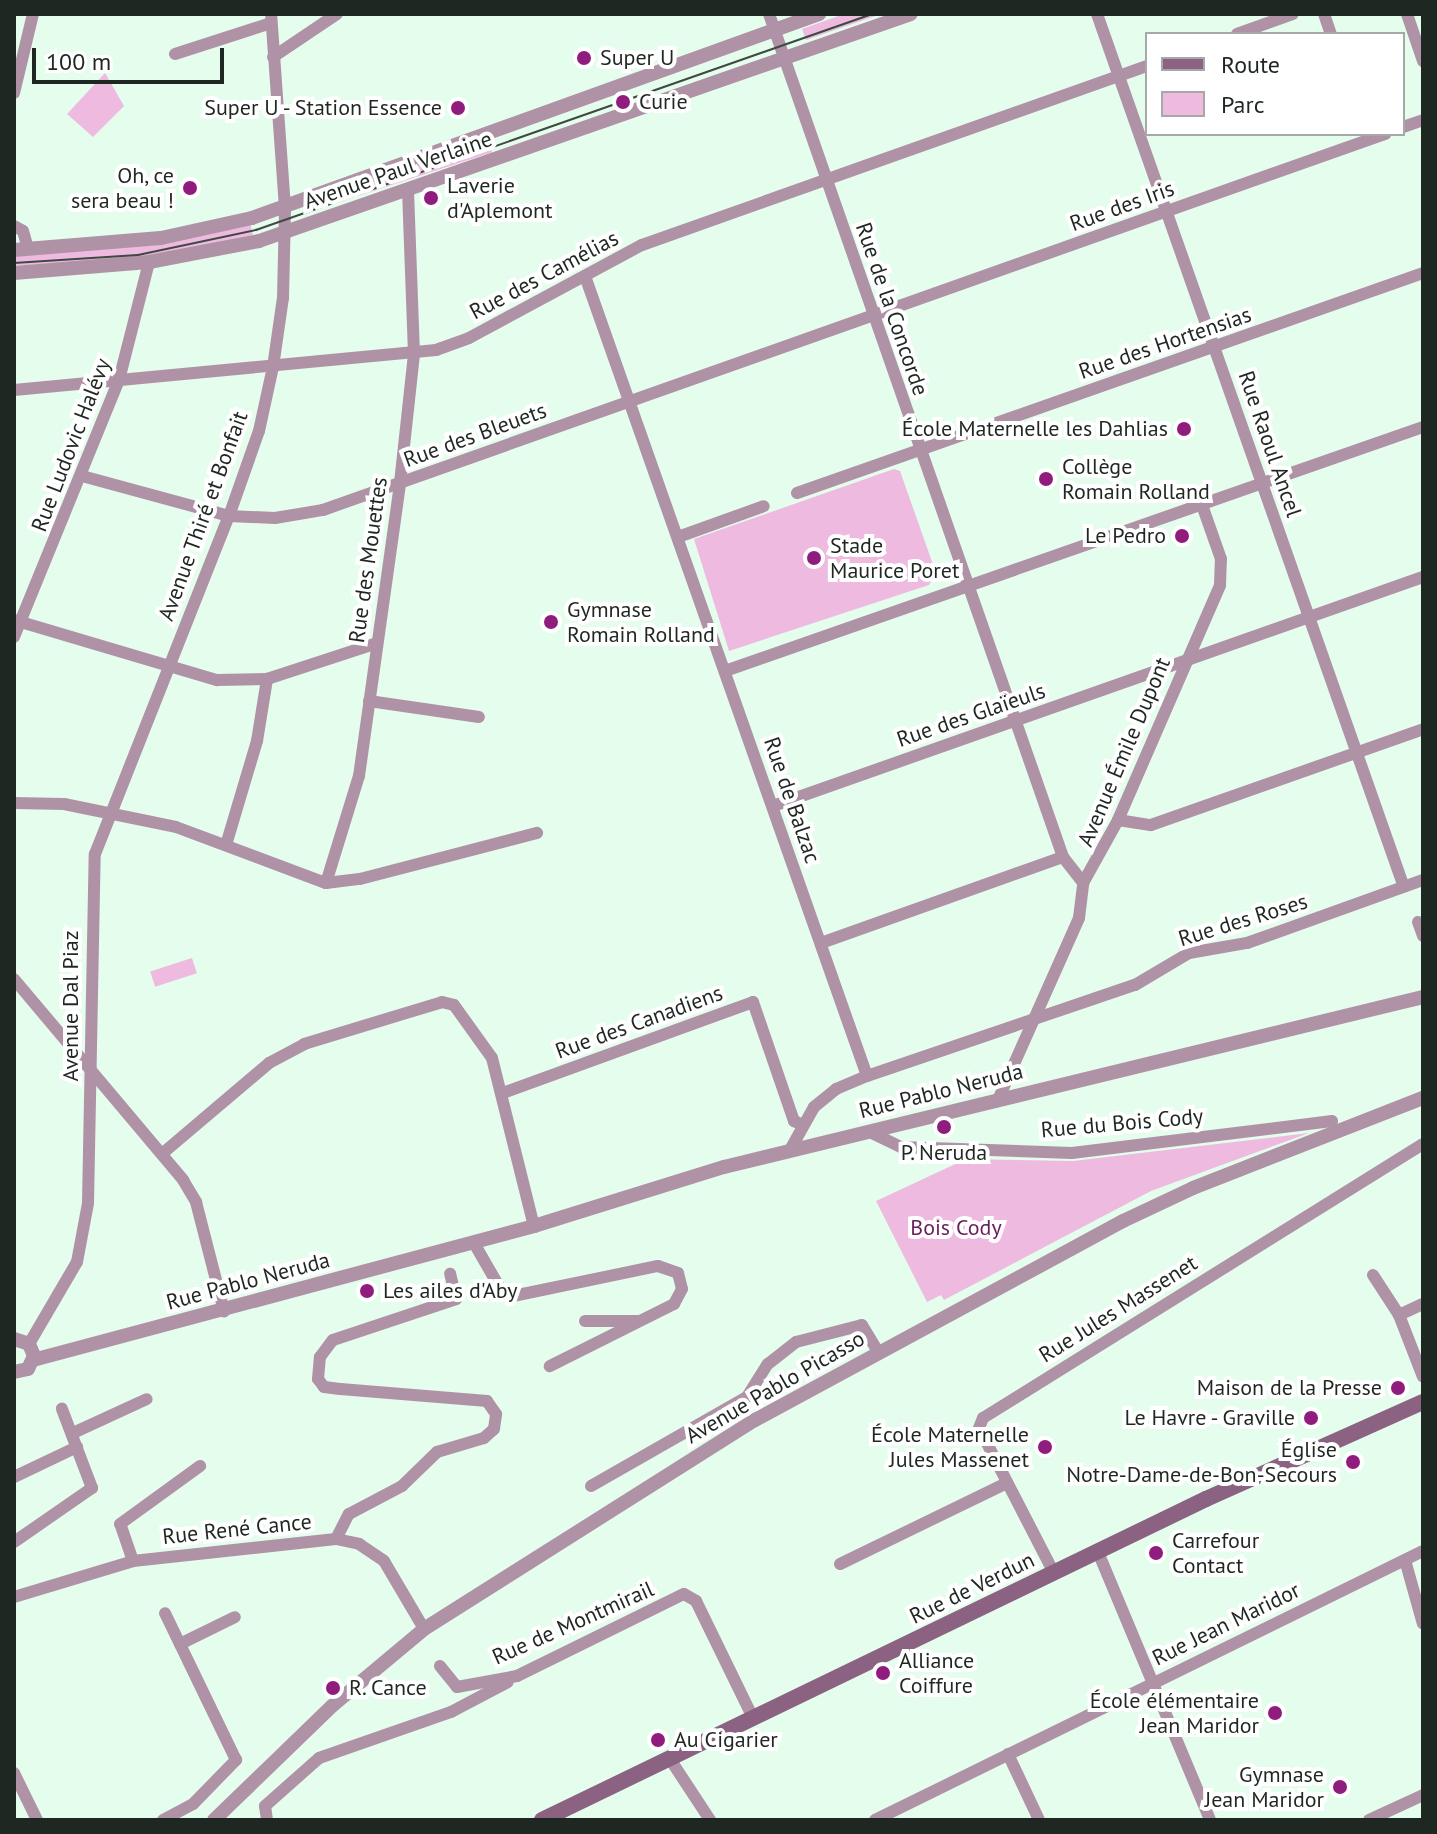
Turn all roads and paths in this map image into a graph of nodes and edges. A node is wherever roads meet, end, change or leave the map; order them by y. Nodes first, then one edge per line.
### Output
1 (33, 14) edge
2 (337, 14) edge
3 (769, 14) edge
4 (819, 14) edge
5 (911, 14) edge
6 (1097, 14) edge
7 (1293, 14) edge
8 (1407, 14) edge
9 (271, 19) edge
10 (774, 30) junction
11 (1243, 32) edge
12 (175, 54) dead end
13 (273, 57) junction
14 (785, 59) junction
15 (1423, 61) edge
16 (1145, 67) edge
17 (1119, 76) junction
18 (14, 93) edge
19 (1369, 137) edge
20 (826, 179) junction
21 (408, 189) junction
22 (285, 208) junction
23 (1166, 211) junction
24 (14, 226) edge
25 (284, 233) junction
26 (21, 250) edge
27 (149, 262) junction
28 (14, 273) edge
29 (1423, 273) edge
30 (585, 276) junction
31 (873, 315) junction
32 (1214, 347) junction
33 (414, 354) junction
34 (273, 367) junction
35 (119, 380) junction
36 (14, 390) edge
37 (630, 402) junction
38 (1423, 427) edge
39 (920, 450) junction
40 (82, 476) junction
41 (400, 483) junction
42 (1262, 484) junction
43 (797, 493) dead end
44 (1202, 505) junction
45 (764, 506) dead end
46 (229, 516) junction
47 (678, 537) junction
48 (1423, 577) edge
49 (970, 586) junction
50 (1309, 617) junction
51 (17, 621) edge
52 (14, 637) edge
53 (377, 643) junction
54 (1183, 661) junction
55 (167, 669) junction
56 (725, 671) junction
57 (267, 679) junction
58 (369, 701) junction
59 (479, 717) dead end
60 (1017, 720) junction
61 (1423, 729) edge
62 (1357, 752) junction
63 (14, 803) edge
64 (773, 806) junction
65 (108, 811) junction
66 (1118, 820) junction
67 (537, 833) dead end
68 (226, 845) junction
69 (1063, 857) junction
70 (1423, 880) edge
71 (326, 883) junction
72 (1083, 883) junction
73 (1404, 887) junction
74 (1418, 922) dead end
75 (1423, 936) edge
76 (821, 943) junction
77 (14, 979) edge
78 (1423, 997) edge
79 (1032, 1019) junction
80 (90, 1069) junction
81 (867, 1076) junction
82 (503, 1093) junction
83 (1423, 1098) edge
84 (998, 1100) junction
85 (1332, 1121) dead end
86 (803, 1125) junction
87 (870, 1132) junction
88 (1423, 1144) edge
89 (790, 1150) junction
90 (163, 1153) junction
91 (534, 1226) junction
92 (474, 1243) junction
93 (450, 1274) dead end
94 (1373, 1275) dead end
95 (1423, 1304) edge
96 (224, 1311) junction
97 (1399, 1315) junction
98 (585, 1321) dead end
99 (641, 1321) junction
100 (21, 1341) edge
101 (878, 1352) junction
102 (33, 1360) junction
103 (550, 1366) dead end
104 (14, 1372) edge
105 (1423, 1377) edge
106 (147, 1399) dead end
107 (1423, 1402) edge
108 (62, 1409) dead end
109 (73, 1433) junction
110 (77, 1447) junction
111 (200, 1466) dead end
112 (14, 1477) edge
113 (1007, 1483) junction
114 (591, 1486) dead end
115 (336, 1539) junction
116 (14, 1542) edge
117 (1423, 1551) edge
118 (1098, 1552) junction
119 (1405, 1560) junction
120 (133, 1561) junction
121 (840, 1564) dead end
122 (1054, 1573) junction
123 (14, 1597) edge
124 (165, 1613) dead end
125 (235, 1617) dead end
126 (1423, 1624) edge
127 (424, 1629) junction
128 (180, 1644) junction
129 (440, 1666) dead end
130 (517, 1676) junction
131 (1152, 1682) junction
132 (753, 1718) junction
133 (1008, 1754) junction
134 (670, 1759) junction
135 (14, 1773) edge
136 (1423, 1795) edge
137 (1391, 1815) edge
138 (37, 1820) edge
139 (163, 1820) edge
140 (214, 1820) edge
141 (267, 1820) edge
142 (542, 1820) edge
143 (710, 1820) edge
144 (875, 1820) edge
145 (1039, 1820) edge
146 (1210, 1820) edge
147 (1369, 1820) edge

1 - 18 street
2 - 13 street
3 - 10 street
4 - 10 street, Avenue Paul Verlaine
5 - 14 street, Avenue Paul Verlaine
6 - 17 street, Rue Raoul Ancel
7 - 11 street
8 - 15 street
9 - 12 street
9 - 13 street, Avenue Thiré et Bonfait
10 - 14 street
10 - 22 street, Avenue Paul Verlaine
13 - 22 street, Avenue Thiré et Bonfait
14 - 20 street, Rue de la Concorde
14 - 21 street, Avenue Paul Verlaine
16 - 17 street, Rue des Camélias
17 - 20 street, Rue des Camélias
17 - 23 street, Rue Raoul Ancel
19 - 23 street, Rue des Iris
20 - 30 street, Rue des Camélias
20 - 31 street, Rue de la Concorde
21 - 25 street, Avenue Paul Verlaine
21 - 33 street, Rue des Mouettes
22 - 25 street, Avenue Thiré et Bonfait
22 - 26 street, Avenue Paul Verlaine
23 - 31 street, Rue des Iris
23 - 32 street, Rue Raoul Ancel
24 - 26 street
25 - 27 street, Avenue Paul Verlaine
25 - 34 street, Avenue Thiré et Bonfait
27 - 28 street, Avenue Paul Verlaine
27 - 35 street, Rue Ludovic Halévy
29 - 32 street, Rue des Hortensias
30 - 33 street, Rue des Camélias
30 - 37 street, Rue de Balzac
31 - 37 street, Rue des Bleuets
31 - 39 street, Rue de la Concorde
32 - 39 street, Rue des Hortensias
32 - 42 street, Rue Raoul Ancel
33 - 34 street, Rue des Camélias
33 - 41 street, Rue des Mouettes
34 - 35 street, Rue des Camélias
34 - 46 street, Avenue Thiré et Bonfait
35 - 36 street, Rue des Camélias
35 - 40 street, Rue Ludovic Halévy
37 - 41 street, Rue des Bleuets
37 - 47 street, Rue de Balzac
38 - 42 street
39 - 43 street, Rue des Hortensias
39 - 49 street, Rue de la Concorde
40 - 46 street, Rue des Bleuets
40 - 51 street, Rue Ludovic Halévy
41 - 46 street, Rue des Bleuets
41 - 53 street, Rue des Mouettes
42 - 44 street
42 - 50 street, Rue Raoul Ancel
44 - 49 street
44 - 54 street, Avenue Émile Dupont
45 - 47 street
46 - 55 street, Avenue Thiré et Bonfait
47 - 56 street, Rue de Balzac
48 - 50 street, Rue des Glaïeuls
49 - 56 street
49 - 60 street, Rue de la Concorde
50 - 54 street, Rue des Glaïeuls
50 - 62 street, Rue Raoul Ancel
51 - 52 street, Rue Ludovic Halévy
51 - 55 street
53 - 57 street
53 - 58 street, Rue des Mouettes
54 - 60 street, Rue des Glaïeuls
54 - 66 street, Avenue Émile Dupont
55 - 57 street
55 - 65 street, Avenue Dal Piaz
56 - 64 street, Rue de Balzac
57 - 68 street
58 - 59 street
58 - 71 street, Rue des Mouettes
60 - 64 street, Rue des Glaïeuls
60 - 69 street, Rue de la Concorde
61 - 62 street
62 - 66 street
62 - 73 street, Rue Raoul Ancel
63 - 65 street
64 - 76 street, Rue de Balzac
65 - 68 street
65 - 80 street, Avenue Dal Piaz
66 - 72 street, Avenue Émile Dupont
67 - 71 street
68 - 71 street
69 - 72 street, Rue de la Concorde
69 - 76 street
70 - 73 street, Rue des Roses
72 - 79 street, Avenue Émile Dupont
73 - 79 street, Rue des Roses
74 - 75 street
76 - 81 street, Rue de Balzac
77 - 80 street
78 - 84 street, Rue Pablo Neruda
79 - 81 street, Rue des Roses
79 - 84 street, Avenue Émile Dupont
80 - 90 street
80 - 100 street, Avenue Dal Piaz
81 - 86 street, Rue des Roses
82 - 86 street, Rue des Canadiens
82 - 90 street
82 - 91 street
83 - 101 street, Avenue Pablo Picasso
84 - 87 street, Rue Pablo Neruda
85 - 87 street, Rue du Bois Cody
86 - 89 street, Rue des Roses
87 - 89 street, Rue Pablo Neruda
88 - 113 street, Rue Jules Massenet
89 - 91 street, Rue Pablo Neruda
90 - 96 street
91 - 92 street, Rue Pablo Neruda
92 - 96 street, Rue Pablo Neruda
92 - 99 street
93 - 115 street
94 - 97 street
95 - 97 street
96 - 102 street, Rue Pablo Neruda
97 - 105 street
98 - 99 street
99 - 103 street
100 - 102 street
101 - 114 street
101 - 127 street, Avenue Pablo Picasso
102 - 104 street, Rue Pablo Neruda
106 - 109 street
107 - 118 main road, Rue de Verdun
108 - 109 street
109 - 110 street
110 - 112 street
110 - 116 street
111 - 120 street
113 - 121 street
113 - 122 street, Rue Jules Massenet
115 - 120 street, Rue René Cance
115 - 127 street, Rue René Cance
117 - 119 street, Rue Jean Maridor
118 - 122 main road, Rue de Verdun
118 - 131 street
119 - 126 street
119 - 131 street, Rue Jean Maridor
120 - 123 street, Rue René Cance
122 - 132 main road, Rue de Verdun
124 - 128 street
125 - 128 street
127 - 140 street, Avenue Pablo Picasso
128 - 139 street
129 - 130 street, Rue de Montmirail
130 - 132 street, Rue de Montmirail
130 - 141 street
131 - 133 street, Rue Jean Maridor
131 - 146 street
132 - 134 main road, Rue de Verdun
133 - 144 street, Rue Jean Maridor
133 - 145 street
134 - 142 main road, Rue de Verdun
134 - 143 street
135 - 138 street
136 - 137 street
137 - 147 street

